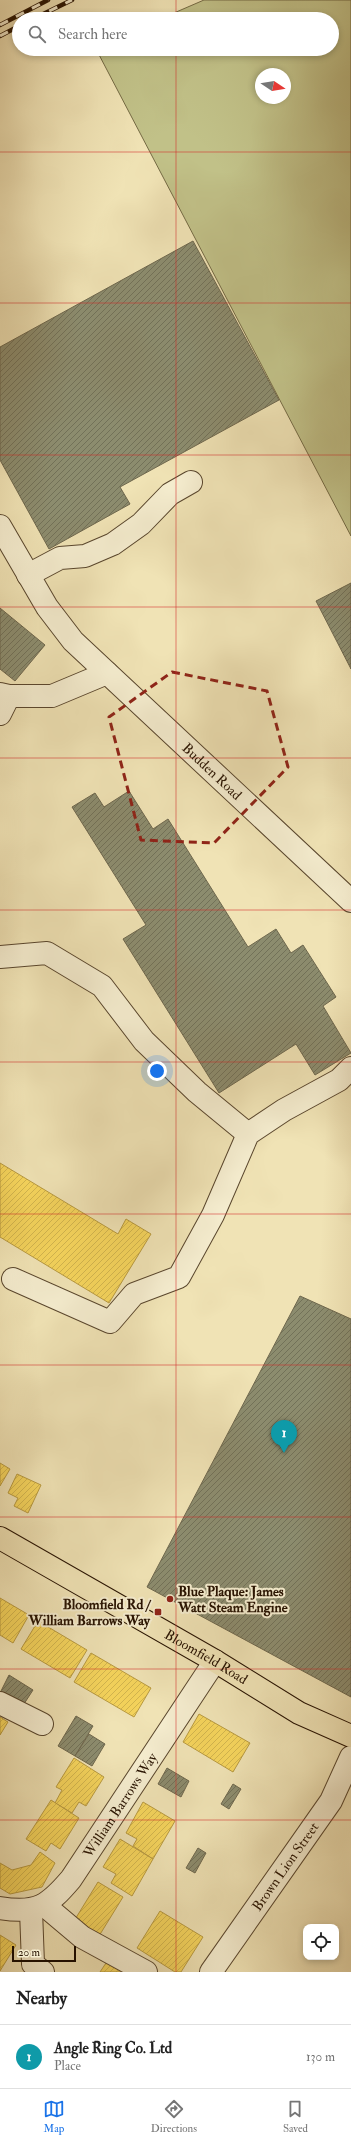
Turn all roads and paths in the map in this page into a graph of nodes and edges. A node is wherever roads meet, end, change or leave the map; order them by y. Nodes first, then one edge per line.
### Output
1 (191, 482) dead end
2 (0, 526) edge
3 (28, 575) junction
4 (107, 673) junction
5 (3, 701) edge
6 (351, 901) edge
7 (0, 957) edge
8 (351, 1068) edge
9 (248, 1134) junction
10 (13, 1279) dead end
11 (0, 1538) edge
12 (215, 1661) junction
13 (0, 1703) edge
14 (42, 1724) dead end
15 (351, 1736) edge
16 (351, 1757) edge
17 (0, 1908) edge
18 (38, 1908) junction
19 (43, 1972) edge
20 (146, 1972) edge
21 (211, 1972) edge

1 - 3 street
2 - 3 street, Budden Road
3 - 4 street, Budden Road
4 - 5 street
4 - 6 street, Budden Road
7 - 9 street
8 - 9 street
9 - 10 street
11 - 12 main road, Bloomfield Road
12 - 15 main road, Bloomfield Road
12 - 18 street, William Barrows Way
13 - 14 street
16 - 21 street, Brown Lion Street
17 - 18 street
18 - 19 street
18 - 20 street

